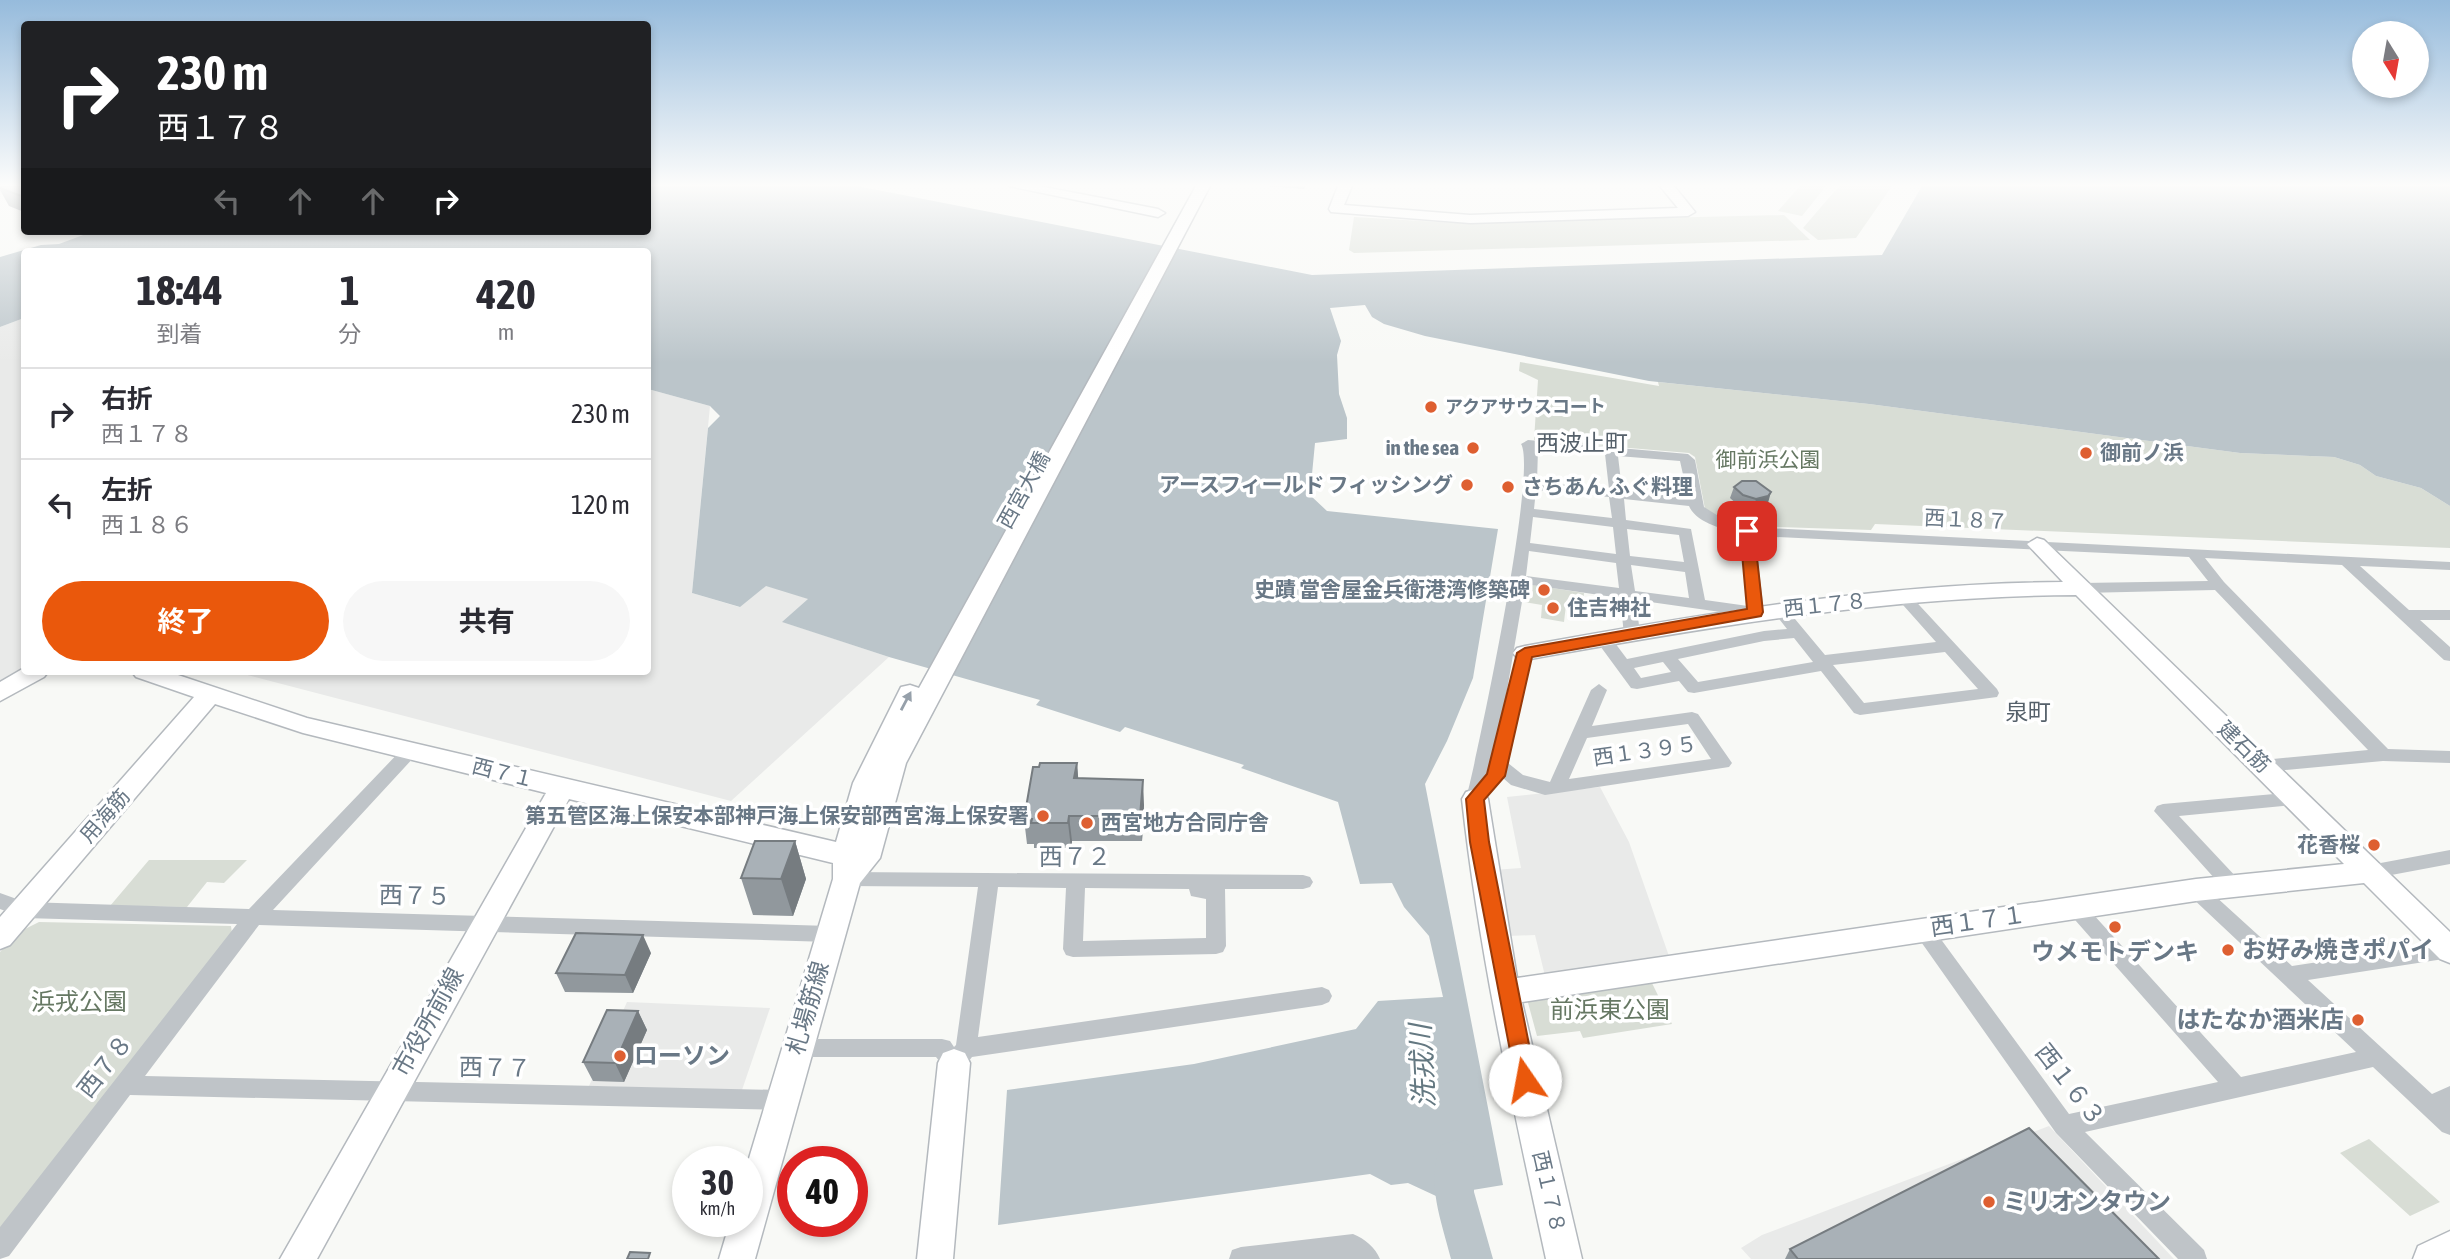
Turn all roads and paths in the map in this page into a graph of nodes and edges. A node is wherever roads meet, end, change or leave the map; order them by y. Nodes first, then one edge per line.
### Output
1 (1159, 245) edge
2 (1611, 450) junction
3 (1530, 485) junction
4 (1617, 495) junction
5 (1694, 502) junction
6 (1526, 512) junction
7 (1621, 524) junction
8 (1747, 531) junction
9 (2037, 544) junction
10 (1522, 546) junction
11 (2192, 552) junction
12 (1626, 558) junction
13 (2346, 561) junction
14 (2450, 566) edge
15 (1692, 568) junction
16 (1518, 579) junction
17 (2219, 585) junction
18 (2082, 588) junction
19 (1628, 595) junction
20 (1903, 596) junction
21 (1698, 604) junction
22 (1780, 610) junction
23 (1756, 612) junction
24 (2404, 615) junction
25 (2450, 615) edge
26 (1799, 633) junction
27 (1632, 634) junction
28 (1603, 639) junction
29 (1949, 646) junction
30 (1525, 653) joint
31 (1667, 656) junction
32 (2450, 656) edge
33 (1823, 663) junction
34 (1623, 665) junction
35 (31, 675) edge
36 (153, 675) edge
37 (1684, 675) junction
38 (1599, 690) dead end
39 (0, 693) edge
40 (210, 695) junction
41 (1581, 733) junction
42 (410, 751) junction
43 (2383, 755) junction
44 (2450, 757) edge
45 (884, 763) joint
46 (1499, 765) junction
47 (2263, 766) junction
48 (1557, 787) junction
49 (562, 788) junction
50 (1475, 799) junction
51 (2297, 799) junction
52 (2450, 857) edge
53 (853, 864) junction
54 (2370, 872) junction
55 (989, 881) junction
56 (1076, 881) junction
57 (1120, 881) junction
58 (1303, 882) dead end
59 (2232, 886) junction
60 (2196, 890) junction
61 (12, 905) edge
62 (2075, 907) junction
63 (253, 918) junction
64 (483, 924) junction
65 (1922, 929) junction
66 (830, 934) junction
67 (0, 937) edge
68 (2450, 950) edge
69 (2287, 975) junction
70 (1507, 992) junction
71 (1322, 996) dead end
72 (796, 1048) junction
73 (960, 1056) junction
74 (2376, 1057) junction
75 (123, 1086) junction
76 (2238, 1089) junction
77 (389, 1092) junction
78 (781, 1100) junction
79 (2440, 1101) edge
80 (2450, 1125) edge
81 (2064, 1126) junction
82 (0, 1247) edge
83 (2450, 1248) edge
84 (298, 1259) edge
85 (737, 1259) edge
86 (935, 1259) edge
87 (1241, 1259) edge
88 (1368, 1259) edge
89 (1564, 1259) edge
90 (2195, 1259) edge
91 (2431, 1259) edge

1 - 45 street, 西宮大橋
2 - 3 street
2 - 4 street
2 - 5 street
3 - 4 street
3 - 6 street
4 - 5 street
4 - 7 street
5 - 8 street, 西１８７
6 - 7 street
6 - 10 street
7 - 12 street
7 - 15 street
8 - 9 street, 西１８７
8 - 23 street
9 - 11 street, 西１８７
9 - 18 street, 建石筋
10 - 12 street
10 - 16 street
11 - 13 street, 西１８７
11 - 17 street
12 - 15 street
12 - 19 street
13 - 14 street, 西１８７
13 - 24 street
15 - 21 street
16 - 19 street
16 - 50 street
17 - 18 street
17 - 43 street
18 - 20 street, 西１７８
18 - 47 street, 建石筋
19 - 21 street
19 - 27 street
20 - 22 street, 西１７８
20 - 29 street
21 - 23 street
22 - 23 street, 西１７８
22 - 26 street
23 - 27 street, 西１７８
24 - 25 street
24 - 32 street
26 - 31 street
26 - 33 street
27 - 28 street, 西１７８
28 - 30 street, 西１７８
28 - 34 street
29 - 33 street
29 - 33 street
30 - 46 street, 西１７８
31 - 34 street
31 - 37 street
33 - 37 street
34 - 37 street
35 - 39 street
36 - 40 street, 西７１
38 - 41 street
40 - 42 street, 西７１
40 - 61 street, 用海筋
41 - 48 street
41 - 48 street, 西１３９５
42 - 49 street, 西７１
42 - 63 street, 西７８
43 - 44 street
43 - 47 street
45 - 53 street, 札場筋線
46 - 48 street, 西１３９５
46 - 50 street, 西１７８
47 - 51 street, 建石筋
49 - 53 street, 西７１
49 - 64 street, 市役所前線
50 - 70 street, 西１７８
51 - 54 street, 建石筋
51 - 59 street
52 - 54 street, 西１７１
53 - 55 street, 西７２
53 - 66 street, 札場筋線
54 - 59 street, 西１７１
54 - 68 street, 建石筋
55 - 56 street, 西７２
55 - 73 street
56 - 57 street, 西７２
56 - 57 street
57 - 58 street, 西７２
59 - 60 street, 西１７１
60 - 62 street, 西１７１
60 - 69 street
61 - 63 street, 西７５
61 - 67 street, 用海筋
62 - 65 street, 西１７１
62 - 76 street
63 - 64 street, 西７５
63 - 75 street, 西７８
64 - 66 street, 西７５
64 - 77 street, 市役所前線
65 - 70 street, 西１７１
65 - 81 street, 西１６３
66 - 72 street, 札場筋線
68 - 69 street
69 - 74 street
70 - 89 street, 西１７８
71 - 73 street
72 - 73 street
72 - 78 street, 札場筋線
73 - 86 street
74 - 76 street
74 - 79 street
75 - 77 street, 西７７
75 - 82 street, 西７８
76 - 81 street
77 - 78 street, 西７７
77 - 84 street, 市役所前線
78 - 85 street, 札場筋線
79 - 80 street
81 - 90 street, 西１６３
83 - 91 street
87 - 88 street

